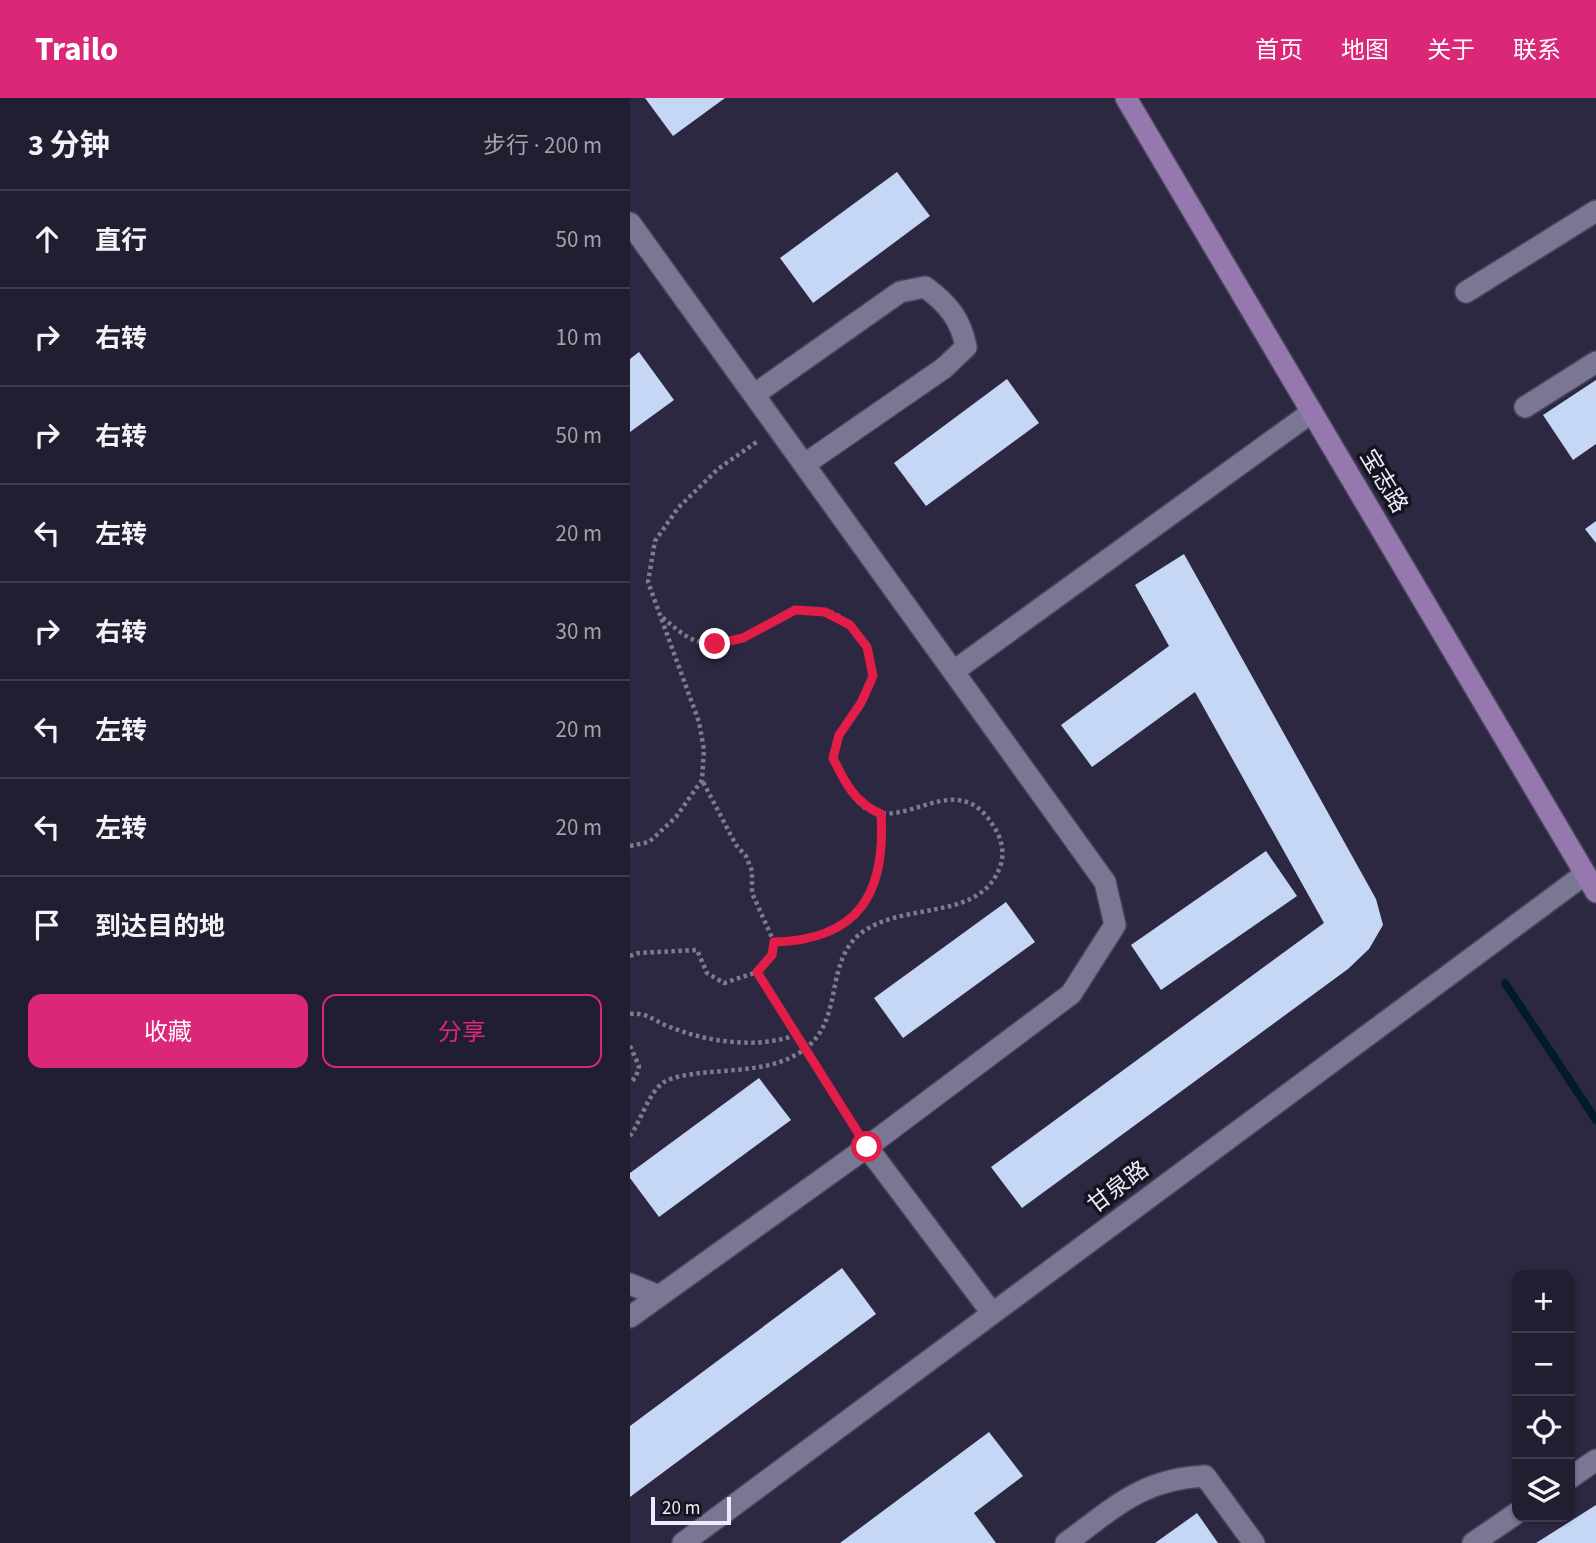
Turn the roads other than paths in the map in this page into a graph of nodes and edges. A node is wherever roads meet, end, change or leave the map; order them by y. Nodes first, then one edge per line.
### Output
1 (1126, 98) edge
2 (1596, 211) edge
3 (630, 223) edge
4 (1466, 292) dead end
5 (1596, 362) edge
6 (755, 394) junction
7 (1525, 408) dead end
8 (1312, 412) junction
9 (805, 464) junction
10 (954, 671) junction
11 (1585, 874) junction
12 (1596, 892) edge
13 (867, 1147) junction
14 (630, 1284) edge
15 (659, 1296) junction
16 (992, 1314) junction
17 (630, 1317) edge
18 (1596, 1461) edge
19 (1575, 1475) edge
20 (1512, 1516) edge
21 (683, 1543) edge
22 (1066, 1543) edge
23 (1254, 1543) edge
24 (1473, 1543) edge

1 - 8 street, 宝志路
2 - 4 street
3 - 6 street
5 - 7 street
6 - 9 street
6 - 9 street
8 - 10 street
8 - 11 street, 宝志路
9 - 10 street
10 - 13 street
11 - 12 street, 宝志路
11 - 16 street, 甘泉路
13 - 15 street
13 - 16 street
14 - 15 street
15 - 17 street
16 - 21 street, 甘泉路
18 - 19 street
20 - 24 street
22 - 23 street

